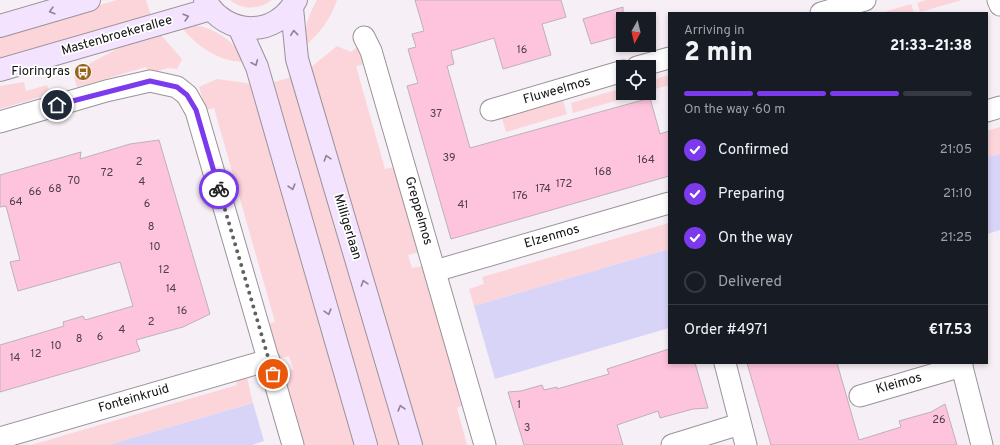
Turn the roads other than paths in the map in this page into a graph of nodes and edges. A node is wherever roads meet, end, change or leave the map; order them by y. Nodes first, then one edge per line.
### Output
1 (89, 0) edge
2 (865, 0) edge
3 (998, 0) edge
4 (294, 4) edge
5 (208, 5) edge
6 (1000, 6) edge
7 (824, 12) edge
8 (0, 26) edge
9 (239, 27) junction
10 (364, 37) dead end
11 (668, 58) edge
12 (656, 62) edge
13 (0, 70) edge
14 (616, 73) edge
15 (1000, 107) edge
16 (491, 110) dead end
17 (988, 111) edge
18 (0, 122) edge
19 (668, 203) edge
20 (435, 271) junction
21 (269, 360) junction
22 (725, 364) edge
23 (961, 365) edge
24 (860, 396) dead end
25 (740, 424) junction
26 (0, 438) edge
27 (293, 445) edge
28 (366, 445) edge
29 (411, 445) edge
30 (485, 445) edge
31 (672, 445) edge
32 (746, 445) edge
33 (982, 445) edge

1 -> 8 main road
2 - 7 street
3 - 6 street
4 - 9 main road
29 -> 4 main road, Milligerlaan
5 - 9 main road
13 -> 5 main road, Mastenbroekerallee
9 -> 28 main road
10 - 20 street, Greppelmos
11 - 12 street
14 - 16 street, Fluweelmos
15 - 17 street
18 - 21 street
19 - 20 street, Elzenmos
20 - 30 street, Greppelmos
21 - 26 street, Fonteinkruid
21 - 27 street
22 - 25 street
23 - 24 street, Kleimos
23 - 33 street, Kleimos
25 - 31 street
25 - 32 street

